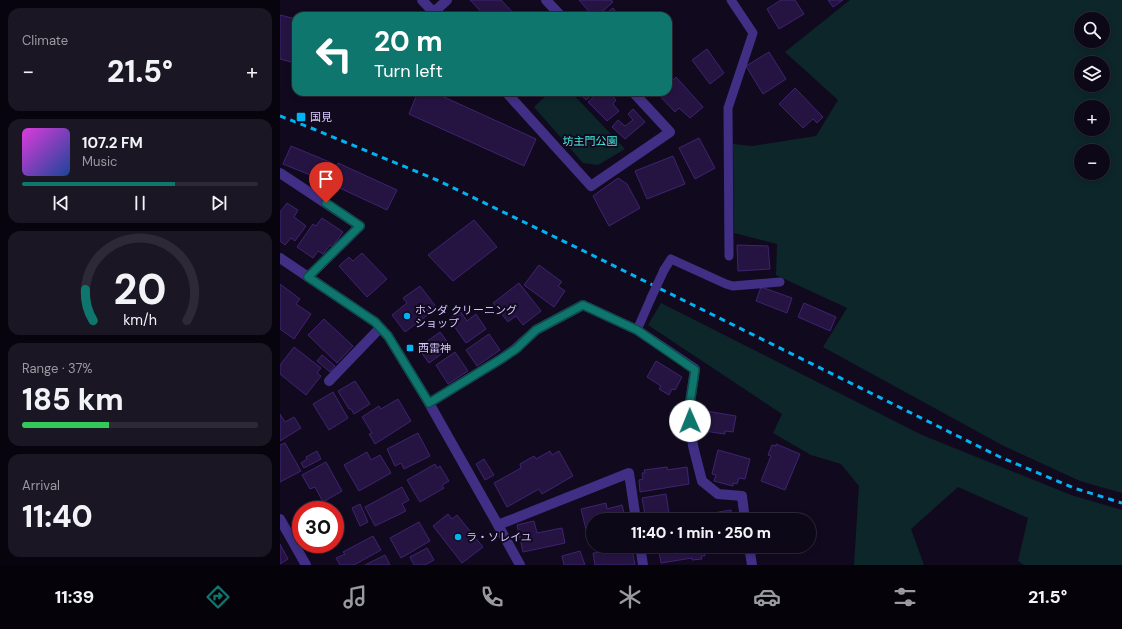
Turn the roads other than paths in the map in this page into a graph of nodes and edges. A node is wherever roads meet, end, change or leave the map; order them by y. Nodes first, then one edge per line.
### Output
1 (422, 0) edge
2 (447, 0) edge
3 (546, 0) edge
4 (731, 0) edge
5 (434, 12) edge
6 (438, 12) edge
7 (557, 12) edge
8 (510, 96) edge
9 (637, 96) edge
10 (280, 173) edge
11 (729, 256) dead end
12 (280, 258) edge
13 (308, 277) junction
14 (780, 282) dead end
15 (380, 328) junction
16 (637, 330) junction
17 (329, 381) dead end
18 (429, 403) junction
19 (635, 513) edge
20 (744, 513) edge
21 (280, 519) edge
22 (498, 524) junction
23 (641, 553) edge
24 (750, 553) edge
25 (306, 565) edge
26 (520, 565) edge
27 (643, 565) edge
28 (752, 565) edge

1 - 5 street
2 - 6 street
3 - 7 street
4 - 11 lane
8 - 9 street
10 - 13 street
12 - 13 street
13 - 15 street
14 - 16 lane, bridge
15 - 17 street
15 - 18 street
16 - 18 street
16 - 20 street
18 - 22 street
19 - 22 street
21 - 25 street
22 - 26 street
23 - 27 street
24 - 28 street

